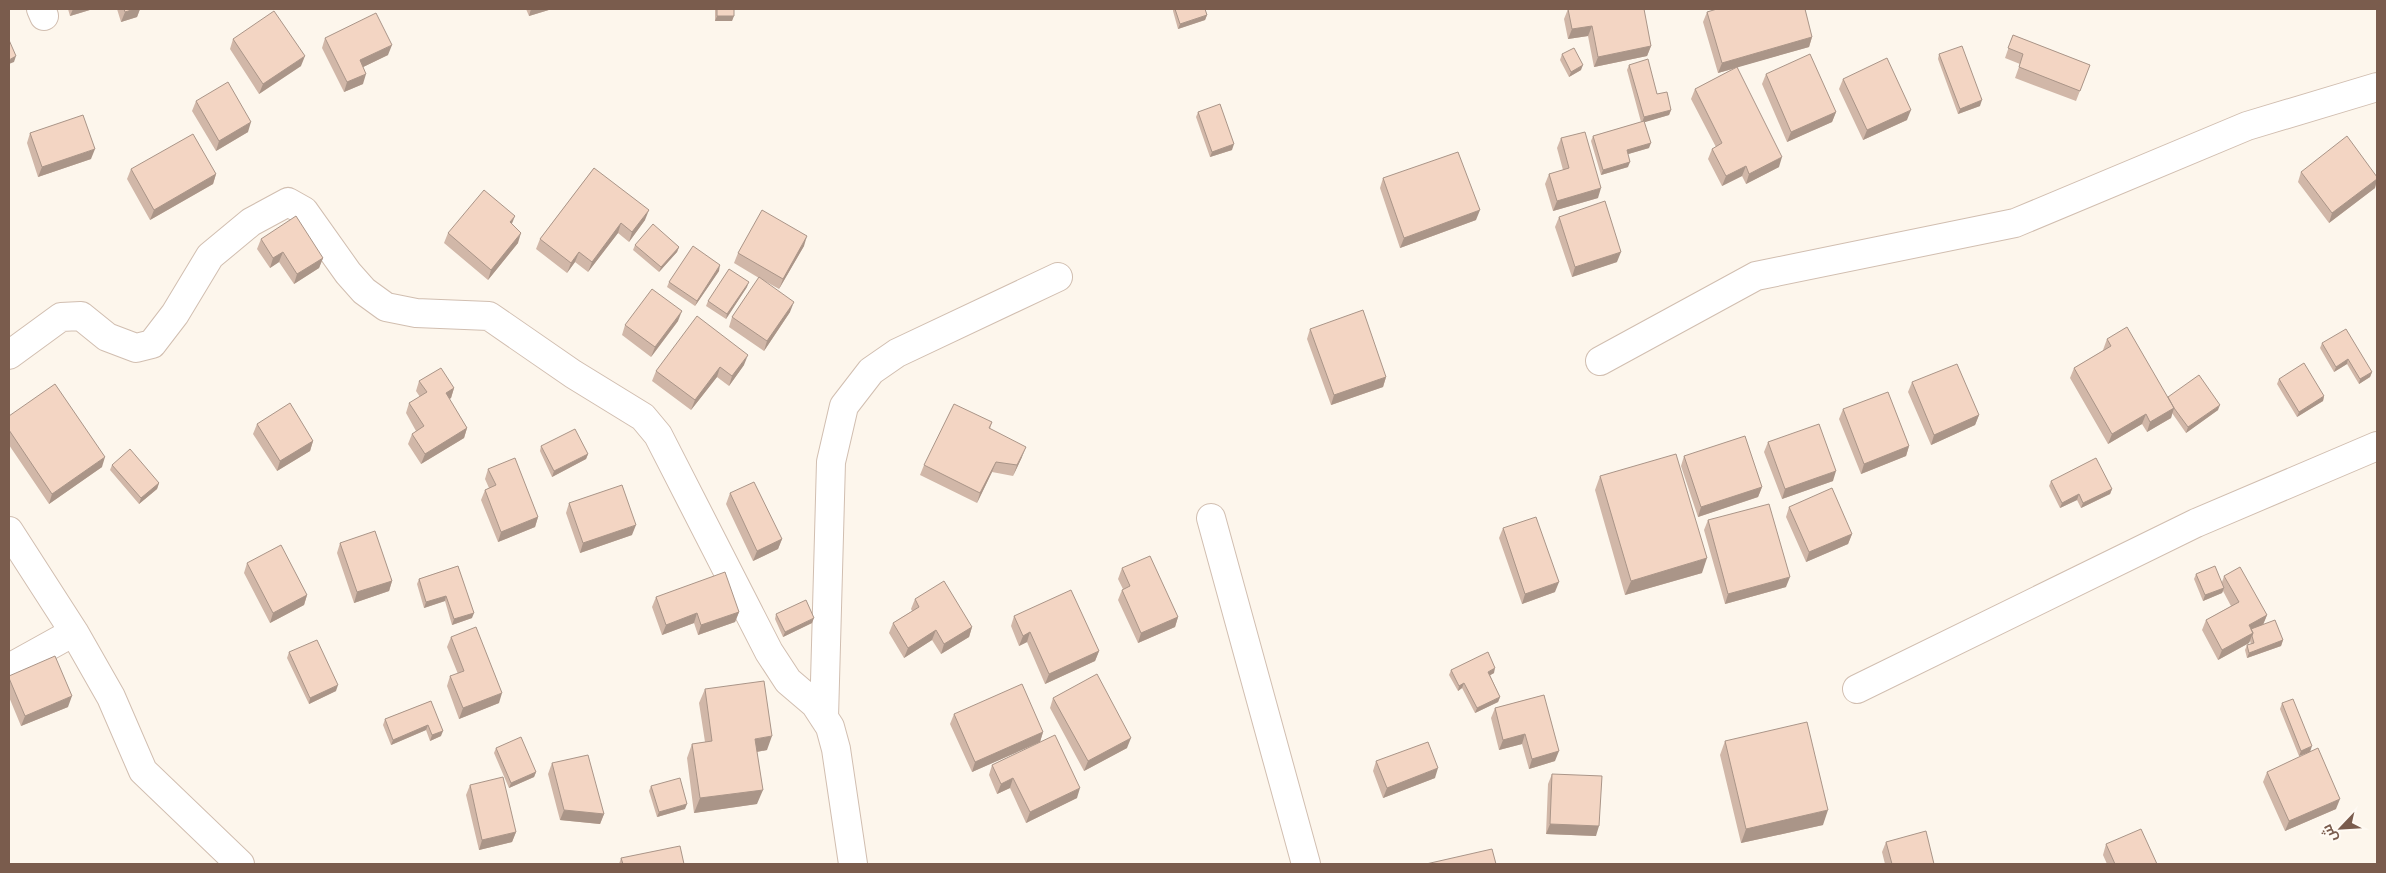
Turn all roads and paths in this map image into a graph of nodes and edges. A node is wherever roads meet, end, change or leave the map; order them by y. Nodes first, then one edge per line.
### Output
1 (2377, 87) edge
2 (1058, 277) dead end
3 (9, 355) edge
4 (1600, 361) dead end
5 (2377, 446) edge
6 (1211, 518) dead end
7 (9, 531) edge
8 (74, 632) junction
9 (9, 668) edge
10 (1856, 689) dead end
11 (824, 718) junction
12 (240, 864) edge
13 (853, 864) edge
14 (1306, 864) edge

1 - 4 street
2 - 11 street
3 - 11 street
5 - 10 street
6 - 14 street
7 - 8 street
8 - 9 street
8 - 12 street
11 - 13 street

